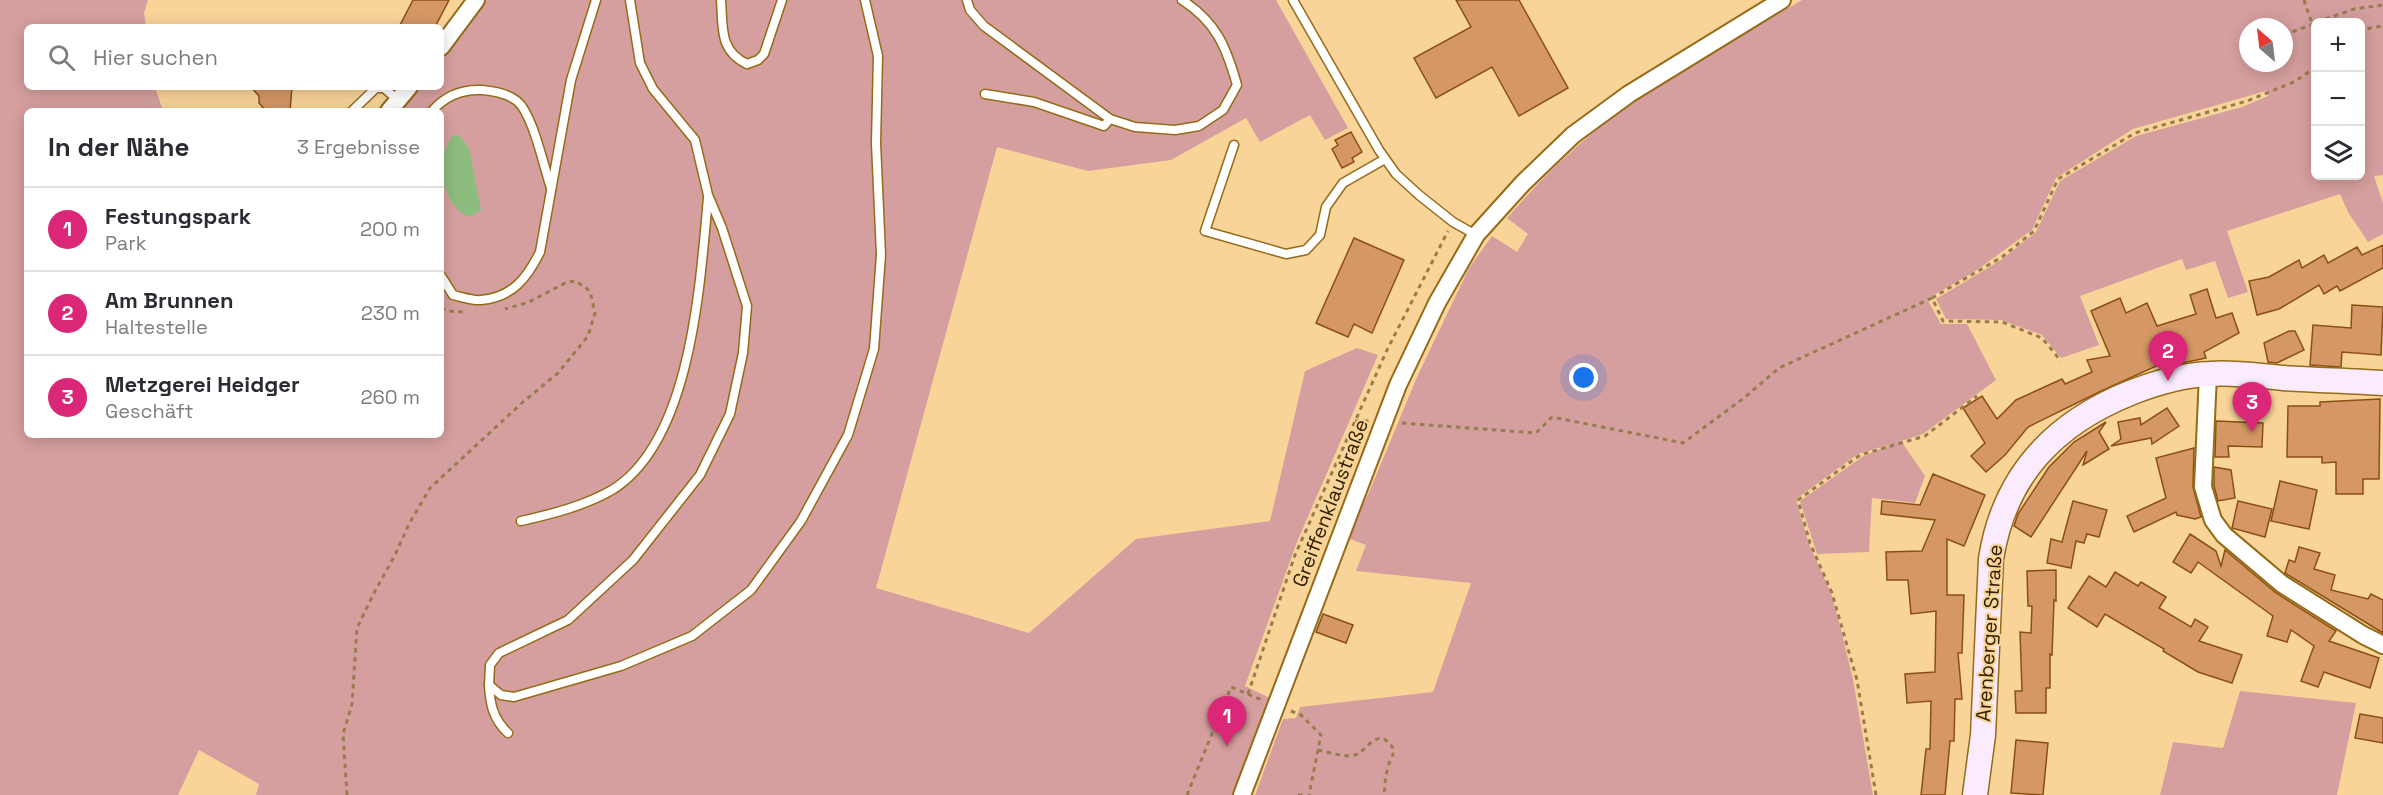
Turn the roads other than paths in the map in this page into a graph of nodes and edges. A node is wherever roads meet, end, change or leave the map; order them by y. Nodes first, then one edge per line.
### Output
1 (476, 0) edge
2 (596, 0) edge
3 (630, 0) edge
4 (721, 0) edge
5 (782, 0) edge
6 (865, 0) edge
7 (967, 0) edge
8 (1182, 0) edge
9 (1293, 0) edge
10 (1782, 0) edge
11 (1194, 4) edge
12 (444, 43) edge
13 (374, 90) edge
14 (387, 90) edge
15 (985, 94) dead end
16 (399, 99) edge
17 (355, 108) edge
18 (435, 108) edge
19 (1110, 119) junction
20 (1234, 145) dead end
21 (1385, 159) junction
22 (552, 190) junction
23 (708, 195) junction
24 (1476, 235) junction
25 (444, 281) edge
26 (2208, 374) junction
27 (2383, 383) edge
28 (521, 520) dead end
29 (2383, 645) edge
30 (489, 685) junction
31 (508, 733) dead end
32 (1242, 795) edge
33 (1975, 795) edge

1 - 12 street
2 - 22 lane
3 - 23 lane
4 - 5 lane
6 - 30 lane
7 - 19 lane
8 - 11 lane
9 - 21 lane
10 - 24 street, Greiffenklaustraße
11 - 19 lane
13 - 17 lane
14 - 16 lane
15 - 19 lane
18 - 22 lane
20 - 21 lane
21 - 24 lane
22 - 25 lane
23 - 28 lane
23 - 30 lane
24 - 32 street, Greiffenklaustraße
26 - 27 main road, Arenberger Straße
26 - 29 street
26 - 33 main road, Arenberger Straße
30 - 31 lane

